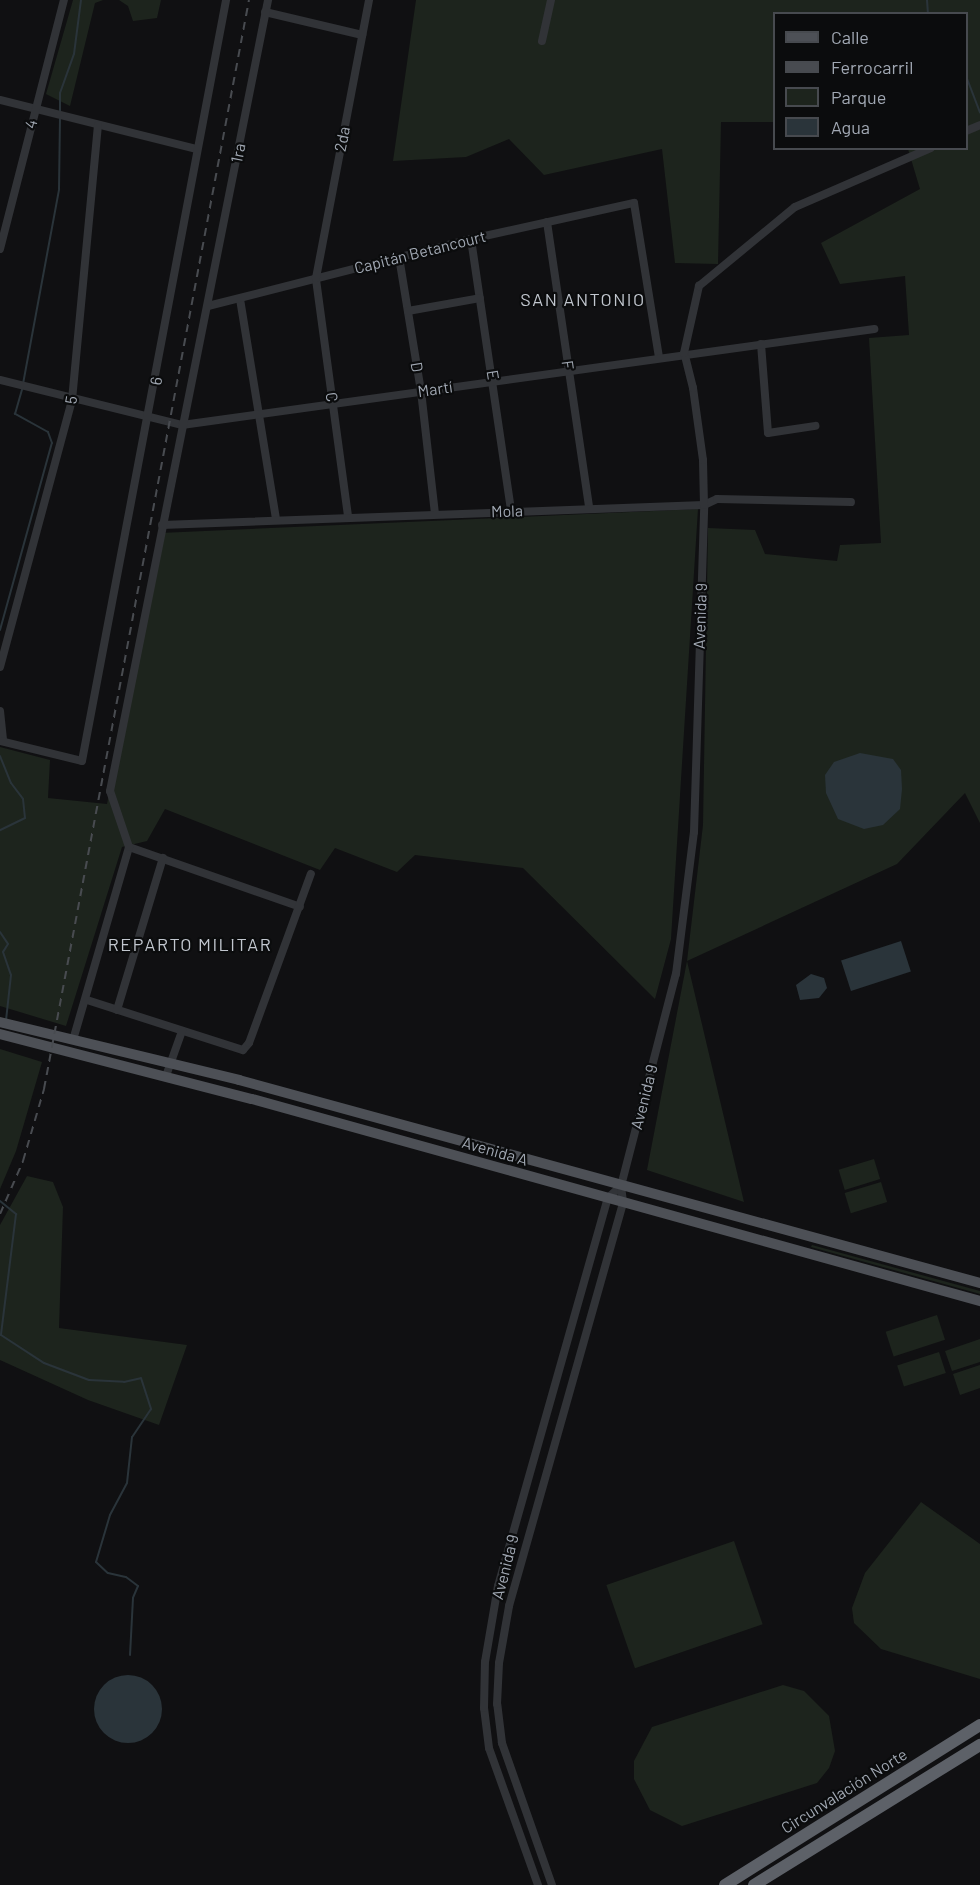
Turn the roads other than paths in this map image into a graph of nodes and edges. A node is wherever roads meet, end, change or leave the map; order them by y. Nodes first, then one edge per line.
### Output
1 (64, 0) edge
2 (226, 0) edge
3 (268, 0) edge
4 (369, 0) edge
5 (551, 0) edge
6 (265, 12) junction
7 (362, 35) junction
8 (542, 41) dead end
9 (0, 100) edge
10 (35, 110) junction
11 (98, 125) junction
12 (197, 149) junction
13 (927, 150) edge
14 (547, 222) junction
15 (471, 239) junction
16 (0, 249) edge
17 (399, 257) junction
18 (316, 278) junction
19 (480, 298) junction
20 (240, 299) junction
21 (208, 306) junction
22 (408, 311) junction
23 (874, 329) dead end
24 (761, 344) junction
25 (684, 353) junction
26 (659, 357) junction
27 (569, 371) junction
28 (0, 380) edge
29 (494, 381) junction
30 (421, 391) junction
31 (72, 400) junction
32 (333, 404) junction
33 (260, 416) junction
34 (149, 419) junction
35 (182, 425) junction
36 (815, 426) dead end
37 (851, 502) dead end
38 (704, 505) junction
39 (589, 508) junction
40 (511, 511) junction
41 (435, 513) junction
42 (348, 516) junction
43 (276, 518) junction
44 (162, 525) junction
45 (0, 667) edge
46 (0, 711) edge
47 (2, 741) edge
48 (129, 847) junction
49 (163, 858) junction
50 (311, 874) dead end
51 (300, 907) junction
52 (87, 1000) junction
53 (117, 1010) junction
54 (0, 1022) edge
55 (182, 1031) junction
56 (7, 1032) edge
57 (73, 1040) junction
58 (170, 1062) junction
59 (166, 1076) junction
60 (621, 1185) junction
61 (608, 1198) junction
62 (623, 1202) junction
63 (783, 1229) junction
64 (790, 1248) junction
65 (980, 1283) edge
66 (980, 1301) edge
67 (524, 1494) junction
68 (540, 1499) junction
69 (980, 1725) edge
70 (980, 1745) edge
71 (520, 1794) junction
72 (507, 1798) junction
73 (538, 1885) edge
74 (552, 1885) edge
75 (725, 1885) edge
76 (753, 1885) edge

1 - 10 street, 4
2 - 12 street, 6
3 - 6 street, 1ra
4 - 7 street, 2da
5 - 8 street
6 - 7 street
6 - 21 street, 1ra
7 - 18 street, 2da
9 - 10 street
10 - 11 street
10 - 16 street, 4
11 - 12 street
11 - 31 street, 5
12 - 34 street, 6
13 - 25 street, Avenida 9
14 - 15 street, Capitán Betancourt
14 - 26 street, Capitán Betancourt
14 - 27 street, F
15 - 17 street, Capitán Betancourt
15 - 19 street, E
17 - 18 street, Capitán Betancourt
17 - 22 street, D
18 - 20 street, Capitán Betancourt
18 - 32 street, C
19 - 22 street
19 - 29 street, E
20 - 21 street, Capitán Betancourt
20 - 33 street
21 - 35 street, 1ra
22 - 30 street, D
23 - 24 street, Martí
24 - 25 street, Martí
24 - 36 street
25 - 26 street, Martí
25 - 38 street, Avenida 9
26 - 27 street, Martí
27 - 29 street, Martí
27 - 39 street, F
28 - 31 street, Martí
29 - 30 street, Martí
29 - 40 street, E
30 - 32 street, Martí
30 - 41 street, D
31 - 34 street, Martí
31 - 45 street, 5
32 - 33 street, Martí
32 - 42 street, C
33 - 35 street, Martí
33 - 43 street
34 - 35 street, Martí
34 - 47 street, 6
35 - 44 street, 1ra
37 - 38 street, Mola
38 - 39 street, Mola
38 - 60 street, Avenida 9
39 - 40 street, Mola
40 - 41 street, Mola
41 - 42 street, Mola
42 - 43 street, Mola
43 - 44 street, Mola
44 - 48 street, 1ra
46 - 47 street
48 - 49 street
48 - 52 street
49 - 51 street
49 - 53 street
50 - 51 street
51 - 55 street
52 - 53 street
52 - 57 street
53 - 55 street
54 - 56 main road, Avenida A
55 - 58 street
56 - 57 main road, Avenida A
56 - 59 main road, Avenida A
57 - 58 main road, Avenida A
58 - 59 street
58 - 60 main road, Avenida A
59 - 61 main road, Avenida A
60 - 61 street, Avenida 9
60 - 62 street, Avenida 9
60 - 63 main road, Avenida A
61 - 62 main road, Avenida A
61 - 67 street, Avenida 9
62 - 64 main road, Avenida A
62 - 68 street, Avenida 9
63 - 64 main road
63 - 65 main road, Avenida A
64 - 66 main road, Avenida A
67 - 68 street
67 - 72 street, Avenida 9
68 - 71 street, Avenida 9
69 - 75 highway, Circunvalación Norte
70 - 76 highway, Circunvalación Norte
71 - 72 street
71 - 74 street, Avenida 9
72 - 73 street, Avenida 9

